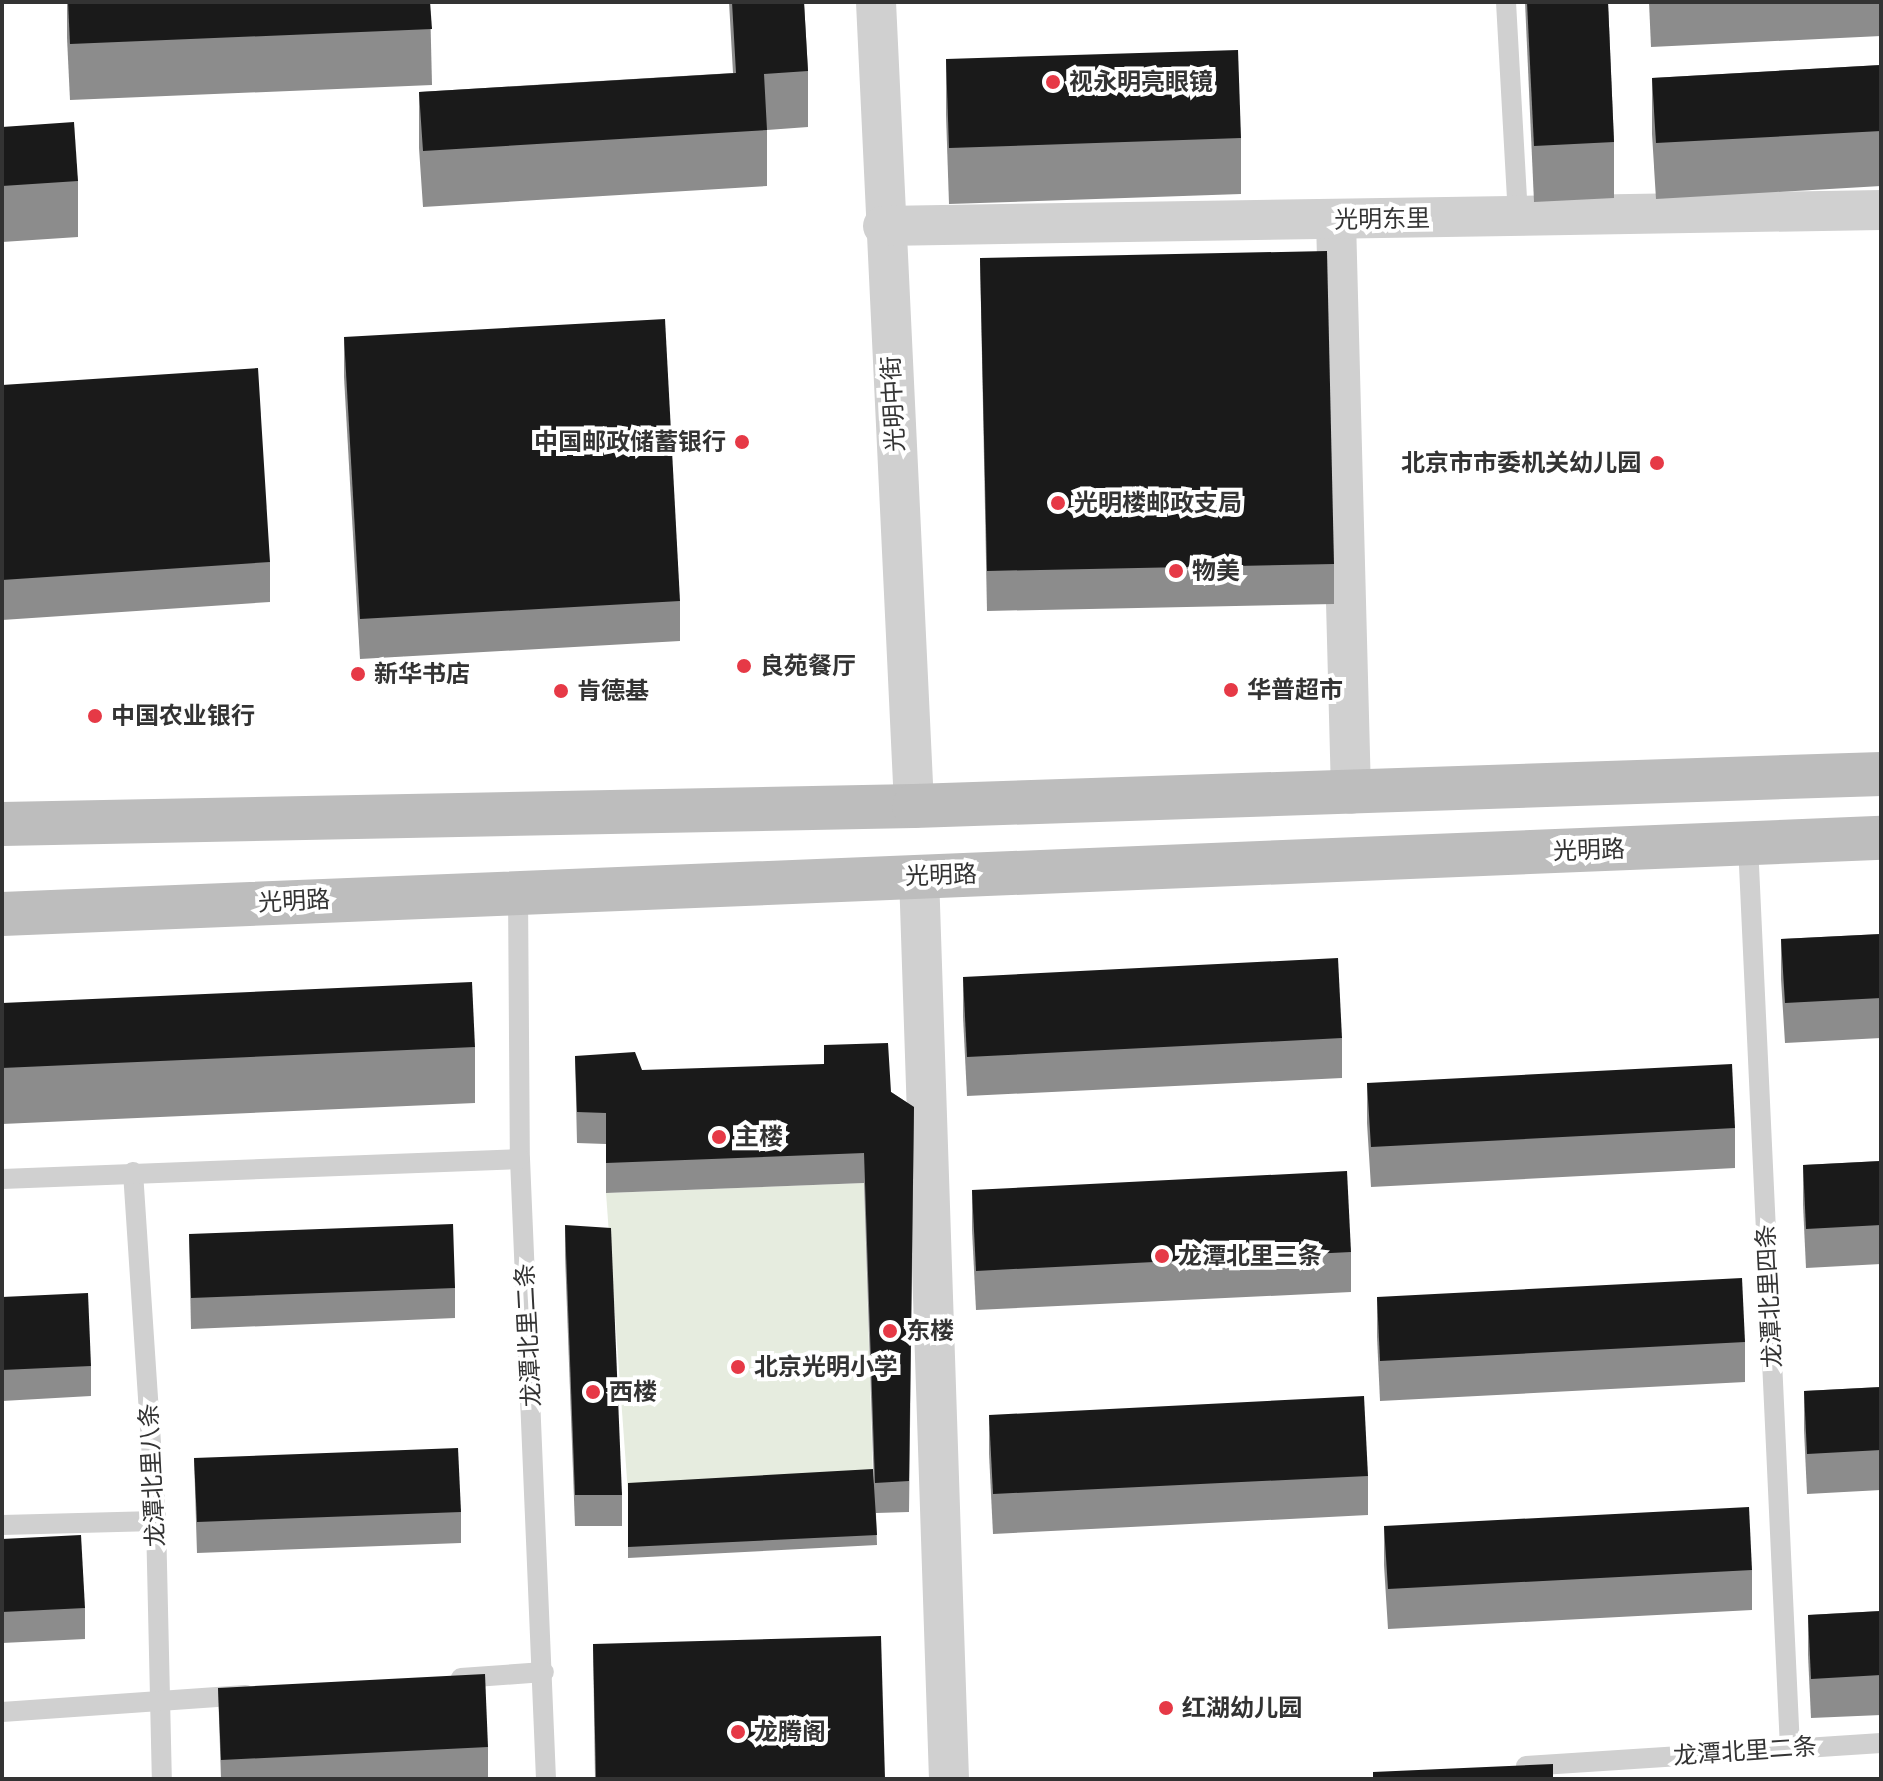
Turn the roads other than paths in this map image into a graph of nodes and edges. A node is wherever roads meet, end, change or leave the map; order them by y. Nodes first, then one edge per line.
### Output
1 (876, 2) edge
2 (1506, 2) edge
3 (1881, 210) edge
4 (1518, 217) junction
5 (1336, 220) junction
6 (883, 226) junction
7 (1881, 774) edge
8 (1351, 794) junction
9 (914, 806) junction
10 (2, 824) edge
11 (1881, 838) edge
12 (1748, 844) junction
13 (919, 875) junction
14 (518, 892) junction
15 (2, 914) edge
16 (520, 1159) junction
17 (133, 1172) junction
18 (2, 1179) edge
19 (156, 1521) junction
20 (2, 1525) edge
21 (544, 1672) junction
22 (436, 1680) edge
23 (266, 1693) edge
24 (158, 1702) junction
25 (2, 1712) edge
26 (1881, 1743) edge
27 (1790, 1748) junction
28 (1506, 1768) edge
29 (162, 1779) edge
30 (546, 1779) edge
31 (949, 1779) edge

1 - 6 street, 光明中街
2 - 4 lane
3 - 4 street, 光明东里
4 - 5 street, 光明东里
5 - 6 street, 光明东里
5 - 8 street
6 - 9 street, 光明中街
7 - 8 main road
8 - 9 main road
9 - 10 main road
11 - 12 main road, 光明路
12 - 13 main road, 光明路
12 - 27 lane, 龙潭北里四条
13 - 14 main road, 光明路
13 - 31 street
14 - 15 main road, 光明路
14 - 16 lane, 龙潭北里二条
16 - 17 lane
16 - 21 lane, 龙潭北里二条
17 - 18 lane
17 - 19 lane, 龙潭北里八条
19 - 20 lane
19 - 24 lane, 龙潭北里八条
21 - 22 lane
21 - 30 lane, 龙潭北里二条
23 - 24 lane
24 - 25 lane
24 - 29 lane, 龙潭北里八条
26 - 27 lane, 龙潭北里二条
27 - 28 lane, 龙潭北里二条

